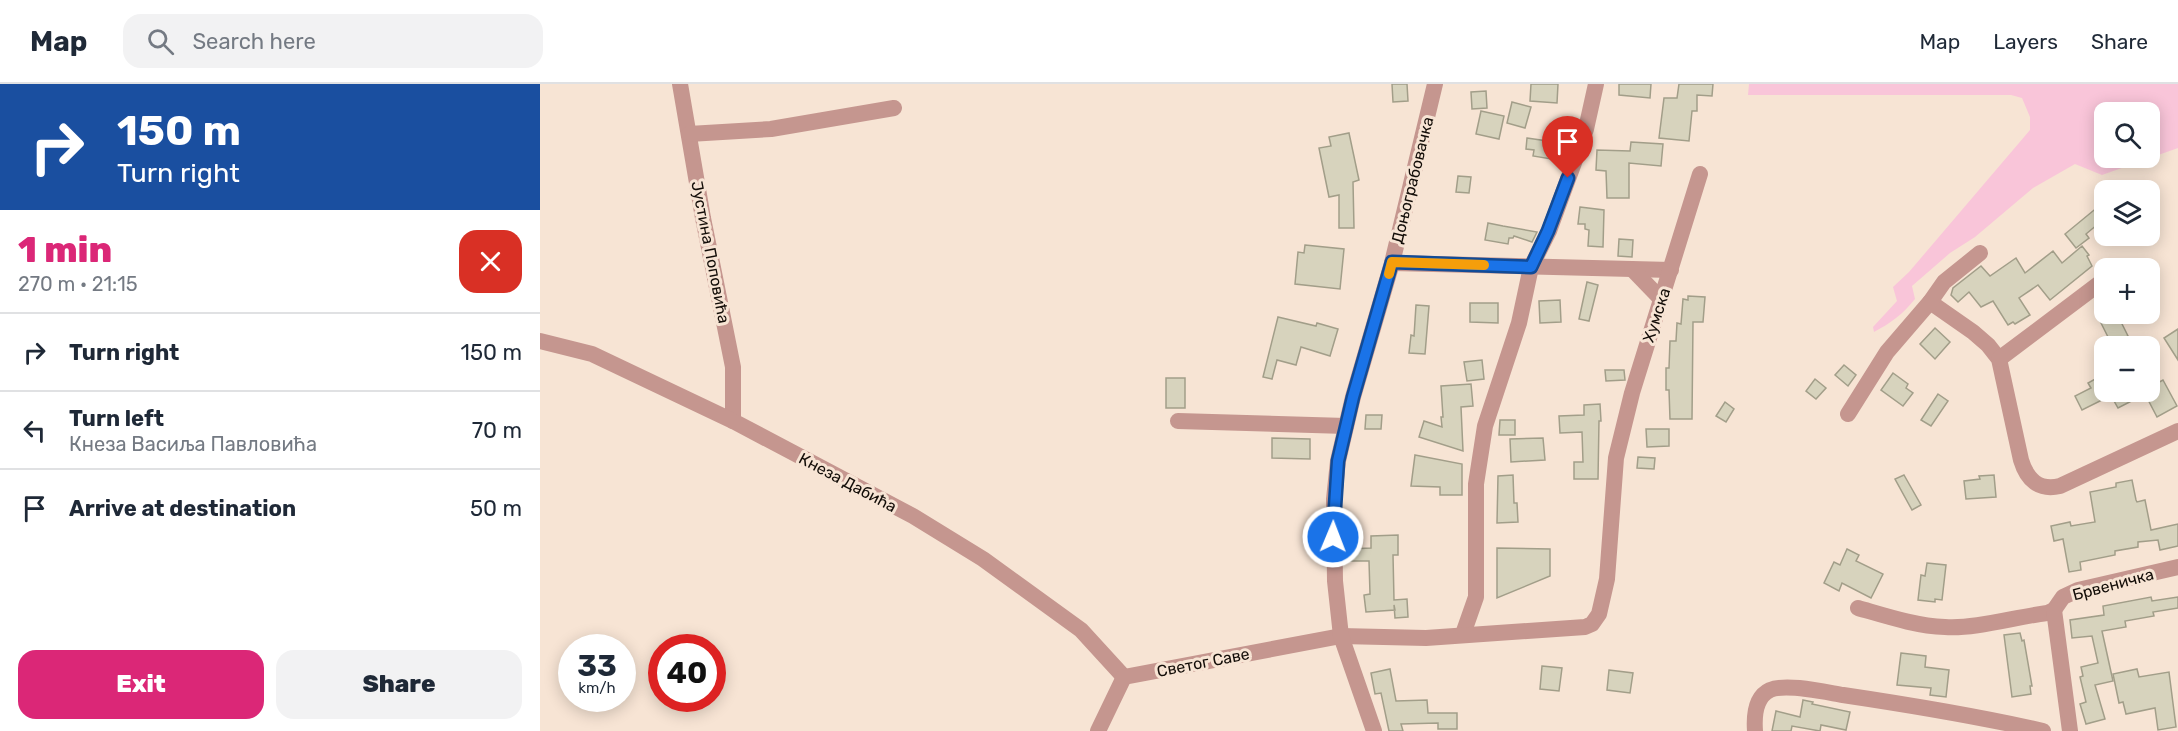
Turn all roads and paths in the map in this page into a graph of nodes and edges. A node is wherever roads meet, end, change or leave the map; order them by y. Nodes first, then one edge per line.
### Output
1 (680, 84) edge
2 (1435, 84) edge
3 (1596, 84) edge
4 (894, 108) dead end
5 (689, 134) junction
6 (1700, 174) dead end
7 (1980, 253) dead end
8 (1392, 262) junction
9 (1531, 267) junction
10 (1632, 269) junction
11 (1671, 270) junction
12 (2094, 288) edge
13 (1660, 298) junction
14 (1930, 302) junction
15 (540, 341) edge
16 (1999, 359) junction
17 (1848, 414) dead end
18 (733, 421) junction
19 (1178, 421) dead end
20 (1346, 426) junction
21 (2178, 431) edge
22 (2178, 567) edge
23 (1858, 608) dead end
24 (2054, 610) junction
25 (1463, 634) junction
26 (1341, 636) junction
27 (1124, 677) junction
28 (1098, 731) edge
29 (1374, 731) edge
30 (1755, 731) edge
31 (2043, 731) edge
32 (2070, 731) edge

1 - 5 street, Јустина Поповића
2 - 8 street, Доњограбовачка
3 - 9 street
4 - 5 street
5 - 18 street, Јустина Поповића
6 - 11 street, Хумска
7 - 14 street
8 - 9 street
8 - 20 street, Доњограбовачка
9 - 10 street
9 - 25 street
10 - 11 street
10 - 13 street
11 - 13 street, Хумска
12 - 16 street
13 - 25 street, Хумска
14 - 16 street
14 - 17 street
15 - 18 street, Кнеза Дабића
16 - 21 street
18 - 27 street, Кнеза Дабића
19 - 20 street
20 - 26 street, Доњограбовачка
22 - 24 street, Брвеничка
23 - 24 street
24 - 32 street
25 - 26 street, Светог Саве
26 - 27 street, Светог Саве
26 - 29 street, Доњограбовачка
27 - 28 street
30 - 31 street

